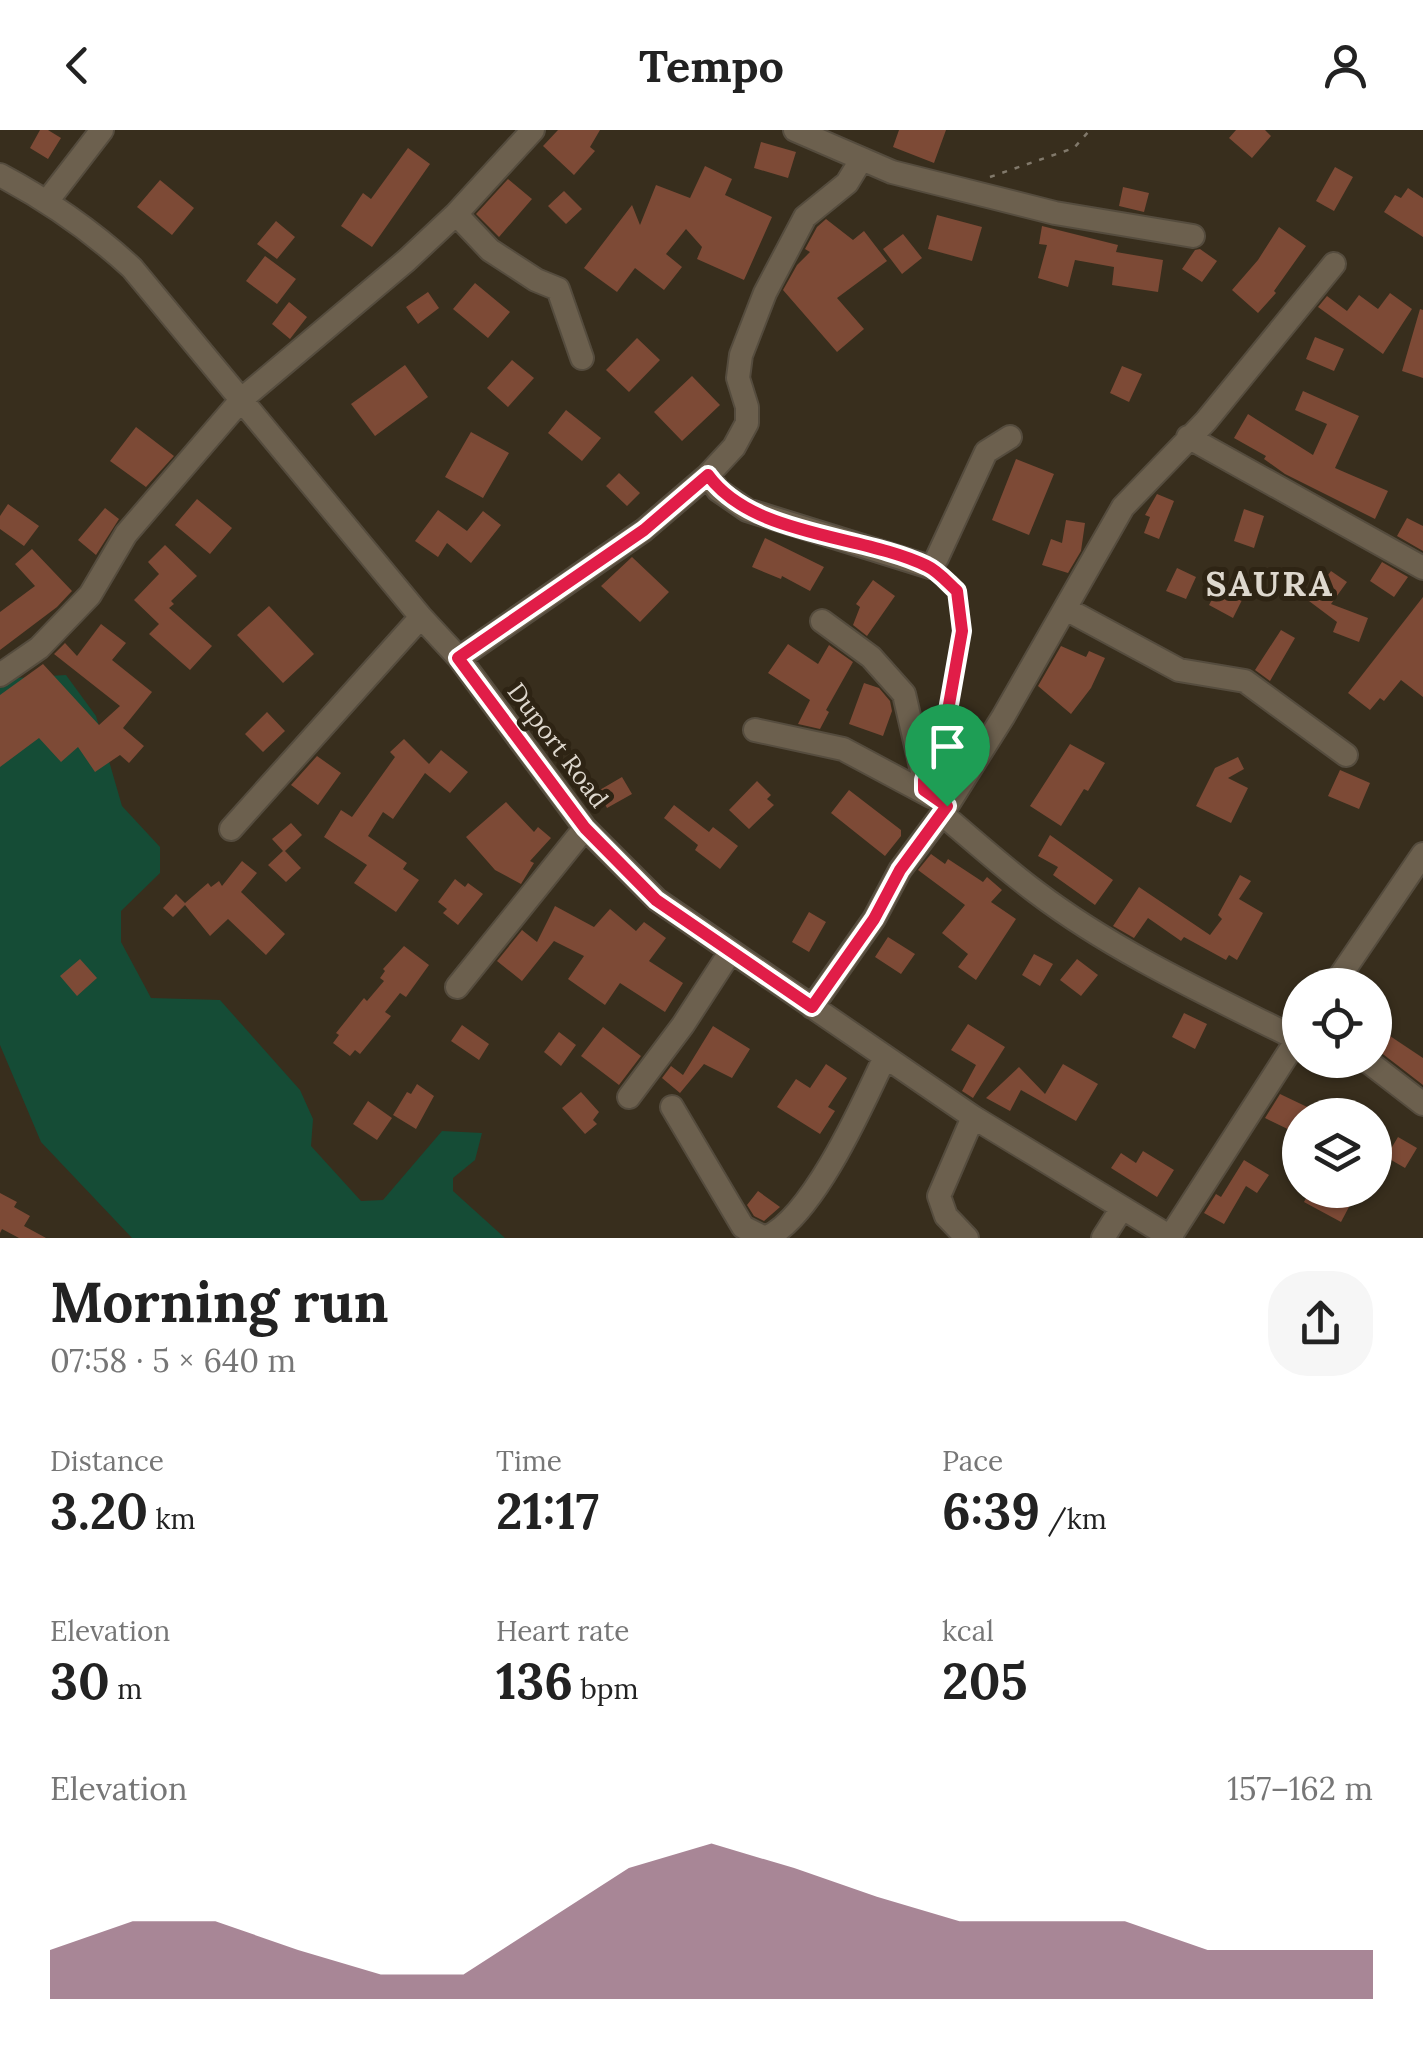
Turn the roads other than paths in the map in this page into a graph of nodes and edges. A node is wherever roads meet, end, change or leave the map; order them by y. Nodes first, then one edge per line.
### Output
1 (102, 130) edge
2 (533, 130) edge
3 (795, 130) edge
4 (862, 160) junction
5 (0, 175) edge
6 (48, 200) junction
7 (456, 214) junction
8 (1194, 236) dead end
9 (1334, 264) dead end
10 (582, 358) dead end
11 (242, 399) junction
12 (1188, 436) junction
13 (1010, 437) dead end
14 (708, 475) junction
15 (1423, 568) edge
16 (1066, 609) junction
17 (421, 617) junction
18 (822, 621) dead end
19 (458, 658) junction
20 (0, 675) edge
21 (755, 730) dead end
22 (1346, 754) dead end
23 (924, 790) junction
24 (944, 810) junction
25 (585, 828) junction
26 (231, 829) dead end
27 (1423, 854) edge
28 (732, 951) junction
29 (1346, 968) edge
30 (457, 987) dead end
31 (812, 1007) junction
32 (1282, 1029) edge
33 (885, 1057) junction
34 (1282, 1064) edge
35 (1389, 1078) edge
36 (629, 1097) dead end
37 (1423, 1104) edge
38 (672, 1107) dead end
39 (973, 1117) junction
40 (1122, 1208) junction
41 (1171, 1237) edge
42 (967, 1238) edge
43 (1103, 1238) edge

1 - 6 street
2 - 7 street
3 - 4 street
4 - 8 street
4 - 14 street
5 - 6 street, Duport Road
6 - 11 street, Duport Road
7 - 10 street
7 - 11 street
9 - 12 street
11 - 17 street, Duport Road
11 - 20 street
12 - 15 street
12 - 16 street
13 - 14 street
14 - 19 street
16 - 22 street
16 - 24 street
17 - 19 street, Duport Road
17 - 26 street
18 - 23 street
19 - 25 street, Duport Road
21 - 23 street
23 - 24 street
24 - 31 street
24 - 32 street
25 - 28 street, Duport Road
25 - 30 street
27 - 29 street
28 - 31 street, Duport Road
28 - 36 street
31 - 33 street, Duport Road
33 - 38 street
33 - 39 street, Duport Road
34 - 41 street
35 - 37 street
39 - 40 street, Duport Road
39 - 42 street
40 - 41 street, Duport Road
40 - 43 street

